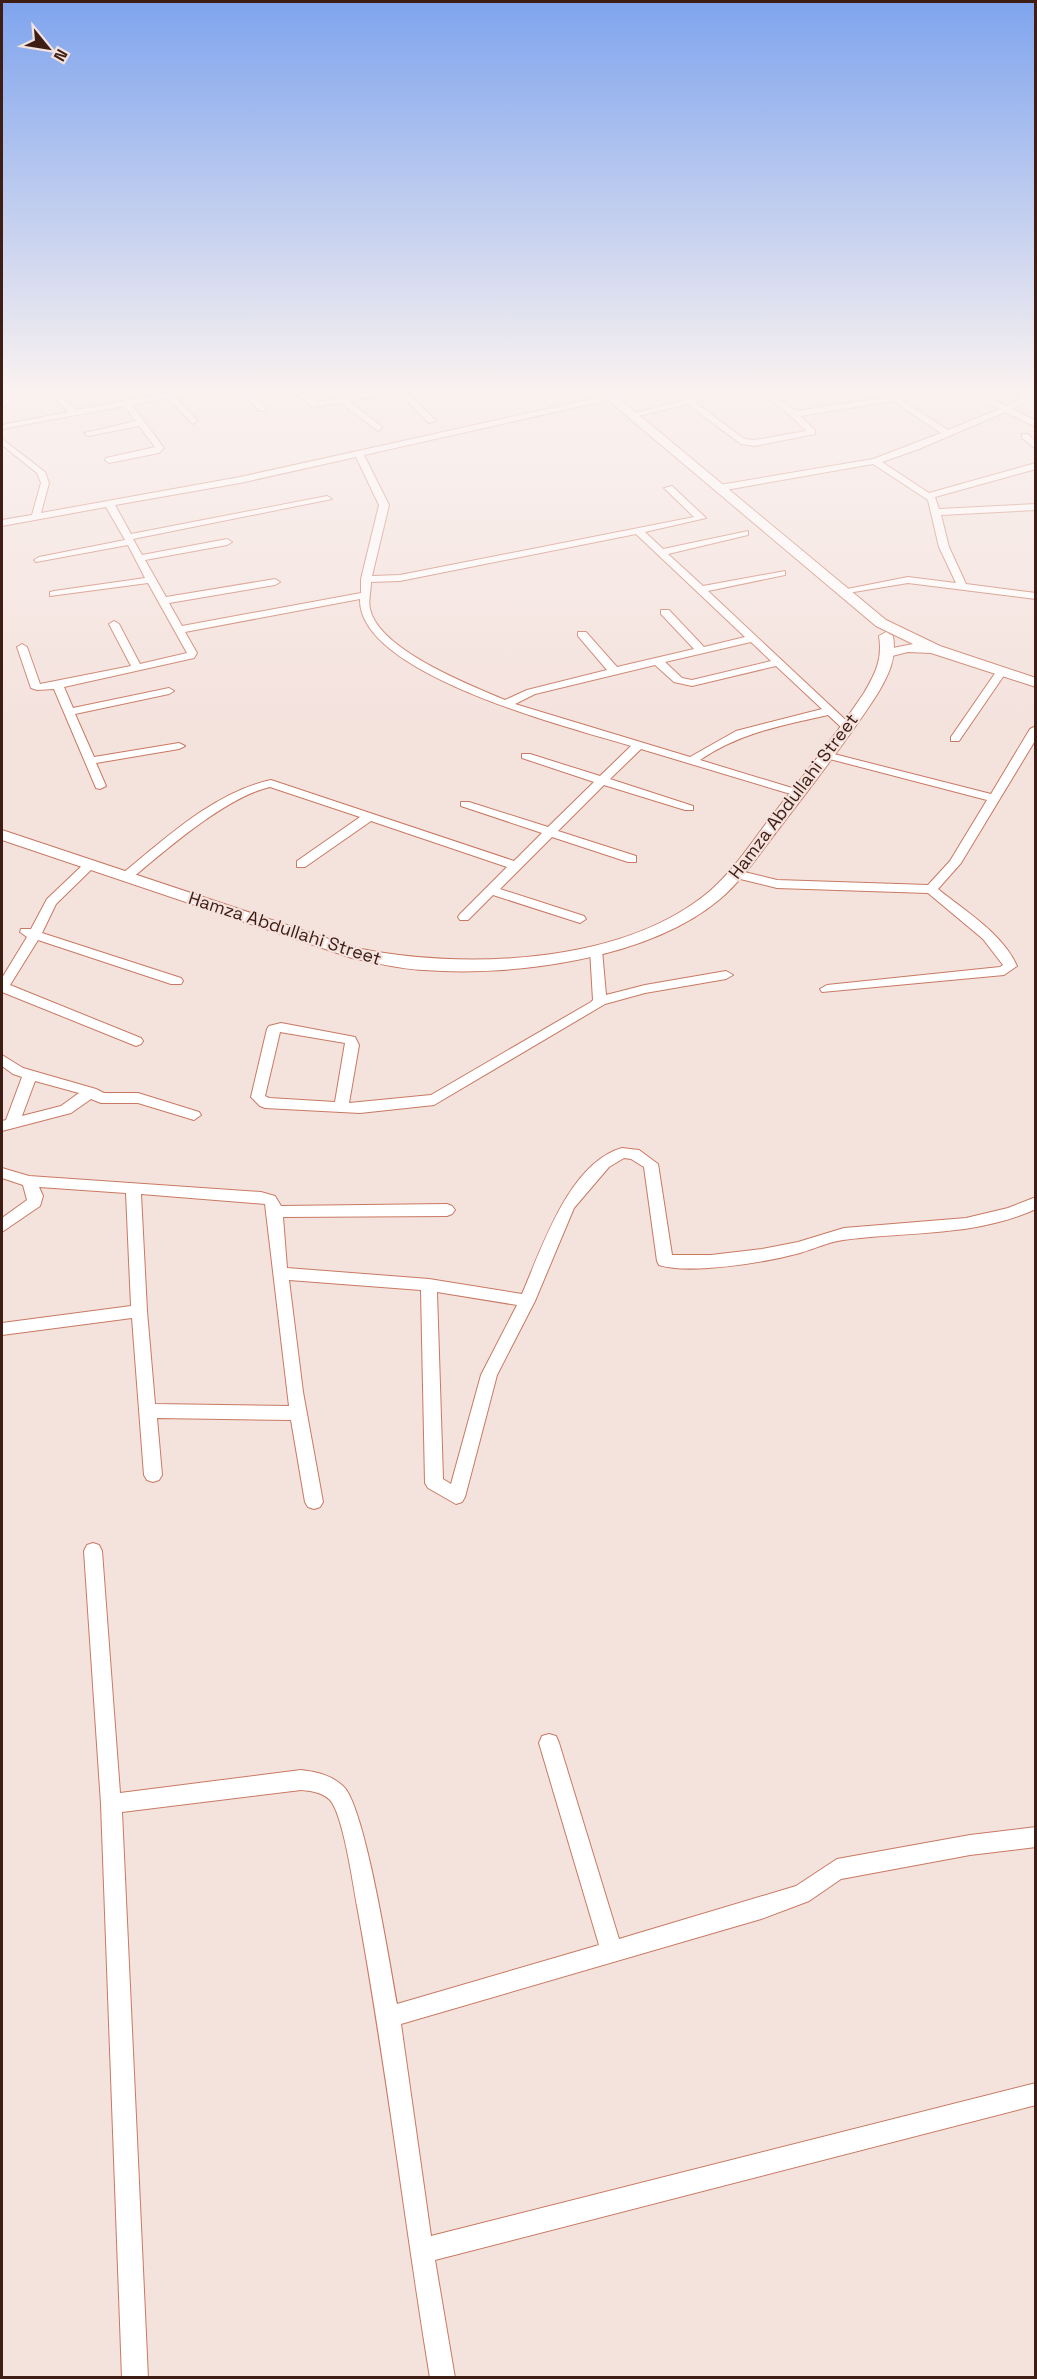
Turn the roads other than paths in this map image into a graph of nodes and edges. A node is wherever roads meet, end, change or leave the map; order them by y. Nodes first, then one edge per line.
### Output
1 (40, 501) edge
2 (131, 501) edge
3 (322, 501) edge
4 (382, 501) edge
5 (683, 501) edge
6 (736, 501) edge
7 (933, 501) edge
8 (110, 505) junction
9 (1035, 507) edge
10 (936, 512) junction
11 (36, 516) junction
12 (2, 523) edge
13 (638, 531) junction
14 (745, 533) dead end
15 (129, 540) junction
16 (227, 542) dead end
17 (660, 553) junction
18 (139, 558) junction
19 (39, 560) dead end
20 (782, 573) dead end
21 (151, 579) junction
22 (366, 579) junction
23 (275, 582) dead end
24 (963, 588) junction
25 (700, 591) junction
26 (845, 592) junction
27 (54, 594) dead end
28 (366, 595) junction
29 (1035, 596) edge
30 (163, 601) junction
31 (665, 612) dead end
32 (114, 624) dead end
33 (179, 630) junction
34 (884, 630) junction
35 (582, 634) dead end
36 (751, 639) junction
37 (22, 647) dead end
38 (919, 648) junction
39 (935, 649) junction
40 (701, 651) junction
41 (888, 653) junction
42 (657, 661) junction
43 (777, 663) junction
44 (137, 668) junction
45 (614, 671) junction
46 (1002, 671) junction
47 (1035, 683) edge
48 (58, 685) junction
49 (170, 691) dead end
50 (505, 704) junction
51 (829, 711) junction
52 (69, 712) junction
53 (846, 726) junction
54 (1035, 729) edge
55 (955, 739) dead end
56 (638, 745) junction
57 (179, 746) dead end
58 (826, 755) junction
59 (526, 756) dead end
60 (90, 761) junction
61 (691, 761) junction
62 (602, 781) junction
63 (100, 786) dead end
64 (798, 793) junction
65 (993, 798) junction
66 (465, 804) dead end
67 (689, 808) dead end
68 (370, 816) junction
69 (549, 833) junction
70 (2, 835) edge
71 (632, 860) dead end
72 (86, 863) junction
73 (301, 864) dead end
74 (516, 866) junction
75 (736, 874) junction
76 (127, 876) junction
77 (491, 890) junction
78 (931, 890) junction
79 (464, 917) dead end
80 (580, 919) dead end
81 (31, 935) junction
82 (596, 950) junction
83 (726, 975) dead end
84 (176, 981) dead end
85 (2, 988) edge
86 (827, 989) dead end
87 (600, 1001) junction
88 (136, 1041) dead end
89 (2, 1060) edge
90 (30, 1075) junction
91 (91, 1092) junction
92 (341, 1107) junction
93 (194, 1115) dead end
94 (7, 1124) edge
95 (2, 1173) edge
96 (29, 1181) junction
97 (133, 1188) junction
98 (1035, 1202) edge
99 (447, 1210) dead end
100 (274, 1212) junction
101 (2, 1226) edge
102 (279, 1273) junction
103 (429, 1285) junction
104 (527, 1301) junction
105 (139, 1311) junction
106 (2, 1329) edge
107 (149, 1411) junction
108 (297, 1413) junction
109 (153, 1475) dead end
110 (314, 1502) dead end
111 (93, 1551) dead end
112 (549, 1743) dead end
113 (111, 1804) junction
114 (1035, 1837) edge
115 (612, 1952) junction
116 (389, 2018) junction
117 (1035, 2094) edge
118 (421, 2251) junction
119 (135, 2378) edge
120 (443, 2378) edge

1 - 11 street
2 - 8 street
3 - 15 street
4 - 22 street
5 - 13 street
6 - 26 main road
7 - 10 street
8 - 11 street
8 - 15 street
9 - 10 street
10 - 24 street
11 - 12 street
13 - 17 street
13 - 22 street
14 - 17 street
15 - 18 street
15 - 19 street
16 - 18 street
17 - 25 street
18 - 21 street
20 - 25 street
21 - 27 street
21 - 30 street
22 - 28 street
23 - 30 street
24 - 26 street
24 - 29 street
25 - 36 street
26 - 34 main road
28 - 33 street
28 - 50 street
30 - 33 street
31 - 40 street
32 - 44 street
33 - 44 street
34 - 38 main road
34 - 39 main road
34 - 41 street
35 - 45 street
36 - 40 street
36 - 43 street
37 - 48 street
38 - 39 main road
38 - 41 main road
39 - 46 main road
40 - 42 street
41 - 53 street, Hamza Abdullahi Street
42 - 43 street
42 - 45 street
43 - 51 street
44 - 48 street
45 - 50 street
46 - 47 main road
46 - 55 street
48 - 52 street
49 - 52 street
50 - 56 street
51 - 53 street
51 - 61 street
52 - 60 street
53 - 58 street, Hamza Abdullahi Street
54 - 65 street
56 - 61 street
56 - 62 street
57 - 60 street
58 - 64 street, Hamza Abdullahi Street
58 - 65 street
59 - 62 street
60 - 63 street
61 - 64 street
62 - 67 street
62 - 69 street
64 - 75 street, Hamza Abdullahi Street
65 - 78 street
66 - 69 street
68 - 73 street
68 - 74 street
68 - 76 street
69 - 71 street
69 - 74 street
70 - 72 street, Hamza Abdullahi Street
72 - 76 street, Hamza Abdullahi Street
72 - 81 street
74 - 77 street
75 - 78 street
75 - 82 street, Hamza Abdullahi Street
76 - 82 street, Hamza Abdullahi Street
77 - 79 street
77 - 80 street
78 - 86 street
81 - 84 street
81 - 85 street
82 - 87 street
83 - 87 street
85 - 88 street
87 - 92 street
89 - 90 street
90 - 91 street
90 - 94 street
91 - 93 street
91 - 94 street
92 - 92 street
95 - 96 street
96 - 97 street
96 - 101 street
97 - 100 street
97 - 105 street
98 - 104 street
99 - 100 street
100 - 102 street
102 - 103 street
102 - 108 street
103 - 104 street
103 - 104 street
105 - 106 street
105 - 107 street
107 - 108 street
107 - 109 street
108 - 110 street
111 - 113 street
112 - 115 street
113 - 116 street
113 - 119 street
114 - 115 street
115 - 116 street
116 - 118 street
117 - 118 street
118 - 120 street

